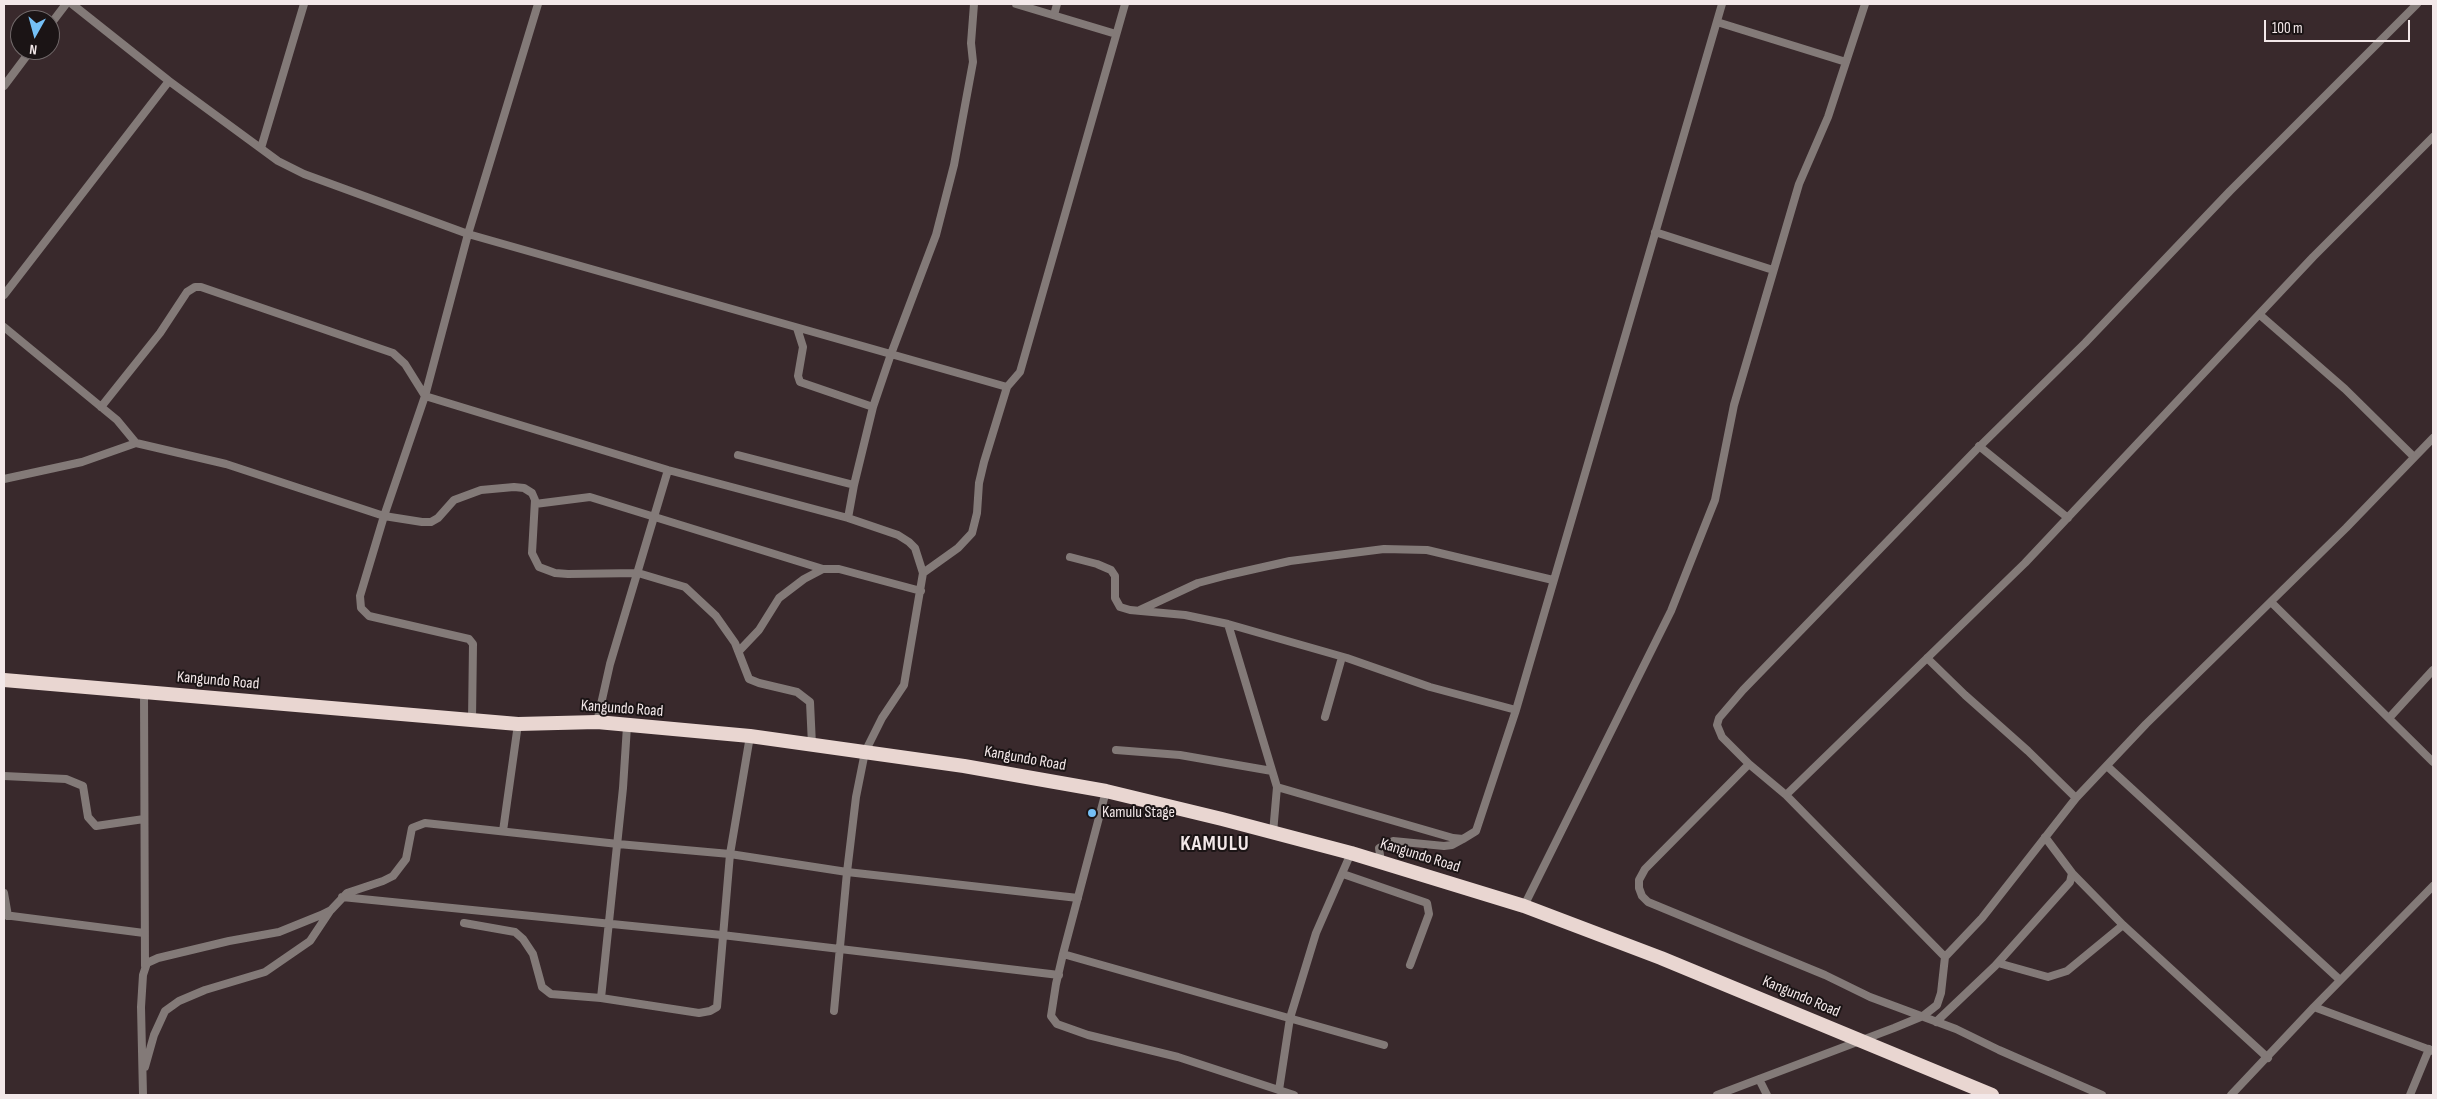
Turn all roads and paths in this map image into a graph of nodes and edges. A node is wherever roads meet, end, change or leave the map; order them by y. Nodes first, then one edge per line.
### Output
1 (72, 4) edge
2 (304, 4) edge
3 (538, 4) edge
4 (974, 4) edge
5 (1016, 4) edge
6 (1058, 4) edge
7 (1125, 4) edge
8 (1722, 4) edge
9 (1865, 4) edge
10 (2416, 4) edge
11 (1054, 15) junction
12 (1717, 22) junction
13 (1116, 34) junction
14 (24, 60) edge
15 (1846, 62) junction
16 (169, 81) junction
17 (4, 86) edge
18 (2433, 137) edge
19 (261, 148) junction
20 (1655, 232) junction
21 (468, 234) junction
22 (1773, 270) junction
23 (4, 294) edge
24 (2260, 315) junction
25 (4, 327) edge
26 (797, 328) junction
27 (891, 354) junction
28 (1007, 387) junction
29 (425, 396) junction
30 (101, 407) junction
31 (874, 407) junction
32 (2433, 438) edge
33 (136, 443) junction
34 (1979, 446) junction
35 (738, 455) dead end
36 (2414, 456) junction
37 (668, 470) junction
38 (4, 479) edge
39 (854, 485) junction
40 (535, 504) junction
41 (384, 516) junction
42 (654, 517) junction
43 (848, 518) junction
44 (2068, 518) junction
45 (1070, 557) dead end
46 (822, 569) junction
47 (638, 572) junction
48 (923, 573) junction
49 (1553, 580) junction
50 (921, 591) junction
51 (2270, 602) junction
52 (1139, 611) junction
53 (1228, 624) junction
54 (740, 650) junction
55 (1342, 657) junction
56 (1927, 658) junction
57 (2433, 670) edge
58 (4, 680) edge
59 (144, 692) junction
60 (1516, 710) junction
61 (1325, 717) dead end
62 (2390, 717) junction
63 (472, 720) junction
64 (596, 722) junction
65 (518, 724) junction
66 (628, 726) junction
67 (750, 736) junction
68 (812, 745) junction
69 (1116, 750) dead end
70 (865, 752) junction
71 (2433, 762) edge
72 (1749, 764) junction
73 (2107, 766) junction
74 (1272, 771) junction
75 (4, 776) edge
76 (1277, 787) junction
77 (1106, 791) junction
78 (1786, 795) junction
79 (2076, 798) junction
80 (144, 819) junction
81 (502, 832) junction
82 (1273, 833) junction
83 (2045, 837) junction
84 (1464, 839) junction
85 (618, 844) junction
86 (1351, 853) junction
87 (730, 854) junction
88 (1381, 862) junction
89 (847, 872) junction
90 (2072, 873) junction
91 (1343, 874) junction
92 (2433, 886) edge
93 (4, 893) edge
94 (342, 896) junction
95 (1078, 898) junction
96 (1524, 906) junction
97 (331, 910) junction
98 (512, 914) junction
99 (6, 916) edge
100 (464, 923) dead end
101 (607, 924) junction
102 (2123, 925) junction
103 (515, 932) junction
104 (144, 933) junction
105 (722, 935) junction
106 (839, 949) junction
107 (1063, 954) junction
108 (1945, 957) junction
109 (1998, 963) junction
110 (1410, 965) dead end
111 (144, 966) junction
112 (1058, 975) junction
113 (2340, 980) junction
114 (601, 998) junction
115 (2314, 1007) junction
116 (834, 1011) dead end
117 (1923, 1016) junction
118 (1290, 1018) junction
119 (1936, 1022) junction
120 (1860, 1040) junction
121 (1384, 1045) dead end
122 (2431, 1050) edge
123 (2268, 1058) junction
124 (144, 1070) junction
125 (1759, 1079) junction
126 (1279, 1090) junction
127 (2092, 1094) edge
128 (143, 1095) edge
129 (1294, 1095) edge
130 (1717, 1095) edge
131 (1767, 1095) edge
132 (1992, 1095) edge
133 (2102, 1095) edge
134 (2231, 1095) edge
135 (2410, 1095) edge

1 - 16 street
2 - 19 street
3 - 21 street
4 - 27 street
5 - 11 street
6 - 11 street
7 - 13 street
8 - 12 street
9 - 15 street
10 - 34 street
11 - 13 street
12 - 15 street
12 - 20 street
13 - 28 street
14 - 17 street
15 - 22 street
16 - 19 street
16 - 23 street
18 - 24 street
19 - 21 street
20 - 22 street
20 - 49 street
21 - 26 street
21 - 29 street
22 - 96 street
24 - 36 street
24 - 44 street
25 - 30 street
26 - 27 street
26 - 31 street
27 - 28 street
27 - 31 street
28 - 48 street
29 - 30 street
29 - 37 street
29 - 41 street
30 - 33 street
31 - 39 street
32 - 36 street
33 - 38 street
33 - 41 street
34 - 44 street
34 - 72 street
35 - 39 street
36 - 51 street
37 - 42 street
37 - 43 street
39 - 43 street
40 - 41 street
40 - 42 street
40 - 47 street
41 - 63 street
42 - 46 street
42 - 47 street
43 - 48 street
44 - 56 street
45 - 52 street
46 - 50 street
46 - 54 street
47 - 54 street
47 - 64 street
48 - 50 street
49 - 52 street
49 - 60 street
50 - 70 street
51 - 62 street
51 - 73 street
52 - 53 street
53 - 55 street
53 - 74 street
54 - 68 street
55 - 60 street
55 - 61 street
56 - 78 street
56 - 79 street
57 - 62 street
58 - 59 highway, Kangundo Road
59 - 63 highway, Kangundo Road
59 - 80 street
60 - 84 street
62 - 71 street
63 - 65 highway, Kangundo Road
64 - 65 highway, Kangundo Road
64 - 66 highway, Kangundo Road
65 - 81 street
66 - 67 highway, Kangundo Road
66 - 85 street
67 - 68 highway, Kangundo Road
67 - 87 street
68 - 70 highway, Kangundo Road
69 - 74 street
70 - 77 highway, Kangundo Road
70 - 89 street
72 - 78 street
72 - 117 street
73 - 79 street
73 - 113 street
74 - 76 street
75 - 80 street
76 - 82 street
76 - 84 street
77 - 82 highway, Kangundo Road
77 - 95 street
78 - 108 street
79 - 83 street
80 - 104 street
81 - 85 street
81 - 94 street
82 - 86 highway, Kangundo Road
83 - 90 street
83 - 108 street
84 - 88 street
85 - 87 street
85 - 101 street
86 - 88 highway, Kangundo Road
86 - 91 street
87 - 89 street
87 - 105 street
88 - 96 highway, Kangundo Road
89 - 95 street
89 - 106 street
90 - 102 street
90 - 109 street
91 - 110 street
91 - 118 street
92 - 113 street
93 - 99 street
94 - 97 street
94 - 98 street
95 - 107 street
96 - 120 highway, Kangundo Road
97 - 111 street
97 - 124 street
98 - 101 street
98 - 103 street
99 - 104 street
100 - 103 street
101 - 105 street
101 - 114 street
102 - 109 street
102 - 123 street
103 - 114 street
104 - 111 street
105 - 106 street
105 - 114 street
106 - 112 street
106 - 116 street
107 - 112 street
107 - 118 street
108 - 117 street
109 - 119 street
111 - 124 street
112 - 126 street
113 - 115 street
115 - 122 street
115 - 123 street
117 - 119 street
117 - 120 street
118 - 121 street
118 - 126 street
119 - 127 street
120 - 125 street
120 - 132 highway, Kangundo Road
122 - 135 street
123 - 134 street
124 - 128 street
125 - 130 street
125 - 131 street
126 - 129 street
127 - 133 street

